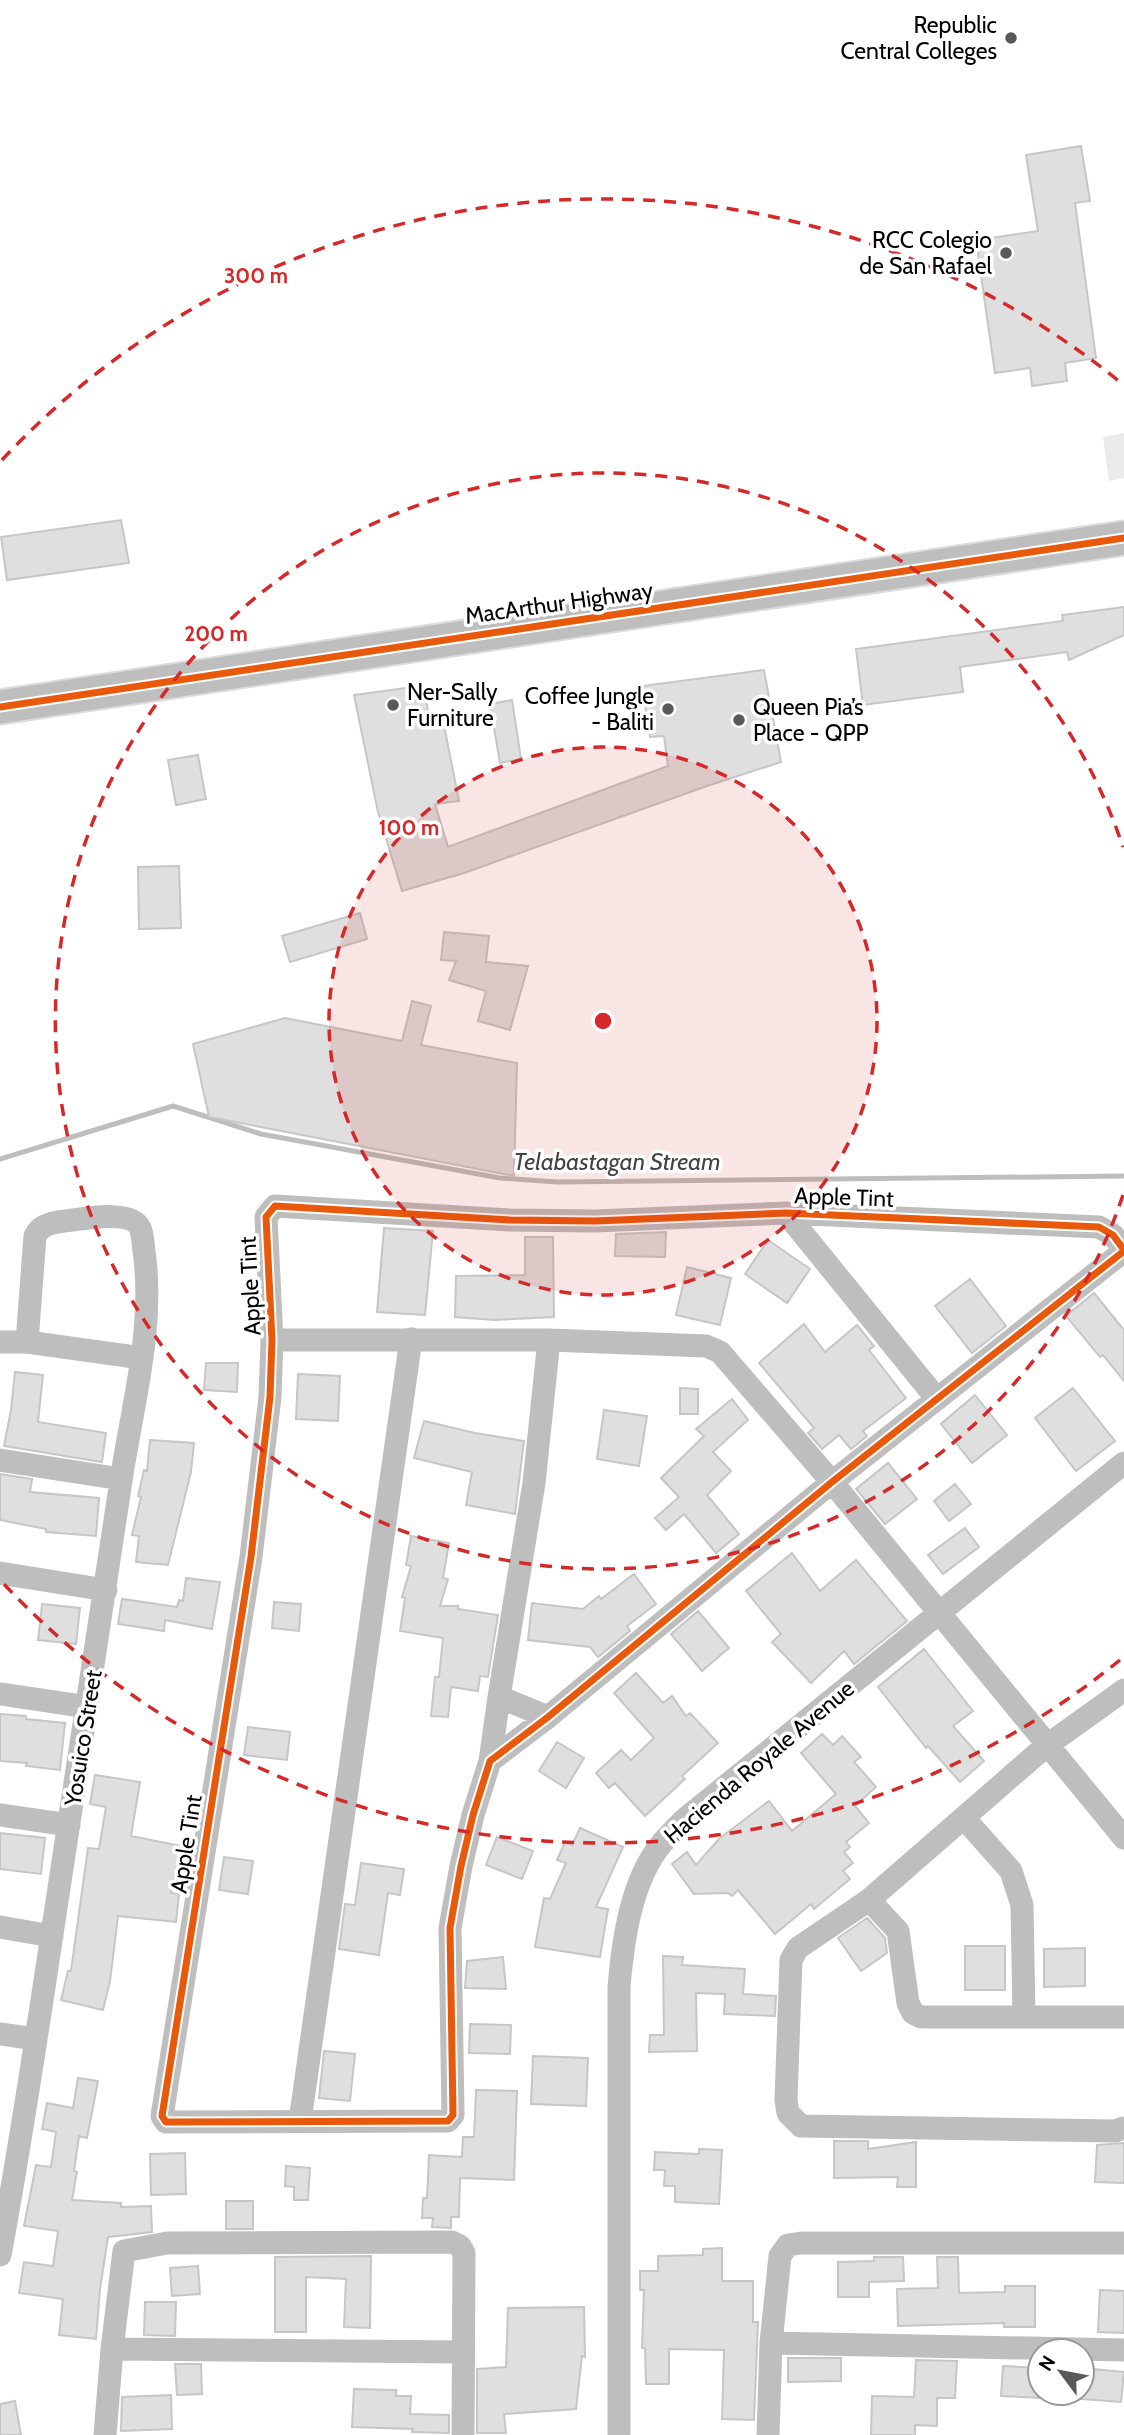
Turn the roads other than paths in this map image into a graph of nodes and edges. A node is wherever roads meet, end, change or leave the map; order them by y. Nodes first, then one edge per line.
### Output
1 (1124, 538) edge
2 (0, 706) edge
3 (786, 1213) junction
4 (1124, 1251) edge
5 (411, 1339) junction
6 (272, 1340) junction
7 (549, 1340) junction
8 (0, 1342) edge
9 (27, 1342) junction
10 (142, 1358) junction
11 (937, 1399) junction
12 (0, 1460) edge
13 (1124, 1463) edge
14 (121, 1479) junction
15 (832, 1482) junction
16 (0, 1573) edge
17 (106, 1590) junction
18 (940, 1612) junction
19 (1124, 1690) edge
20 (0, 1694) edge
21 (499, 1697) junction
22 (88, 1707) junction
23 (548, 1717) junction
24 (1046, 1746) junction
25 (490, 1761) junction
26 (0, 1815) edge
27 (964, 1818) junction
28 (69, 1825) junction
29 (1124, 1839) edge
30 (869, 1900) junction
31 (0, 1927) edge
32 (52, 1937) junction
33 (1024, 2017) junction
34 (1124, 2017) edge
35 (0, 2034) edge
36 (36, 2039) junction
37 (300, 2121) junction
38 (1124, 2129) edge
39 (9, 2155) edge
40 (1124, 2243) edge
41 (0, 2255) edge
42 (771, 2343) junction
43 (112, 2349) junction
44 (1124, 2350) edge
45 (462, 2353) junction
46 (620, 2434) edge
47 (105, 2435) edge
48 (463, 2435) edge
49 (768, 2435) edge

1 - 2 highway, MacArthur Highway
3 - 4 street, Apple Tint
3 - 6 street, Apple Tint
3 - 11 street
4 - 11 street
5 - 6 street
5 - 7 street
5 - 37 street
6 - 37 street, Apple Tint
7 - 15 street
7 - 21 street
8 - 9 street
9 - 10 street
9 - 10 street, Yosuico Street
10 - 14 street, Yosuico Street
11 - 15 street
12 - 14 street
13 - 18 street, Hacienda Royale Avenue
14 - 17 street, Yosuico Street
15 - 18 street
15 - 23 street
16 - 17 street
17 - 22 street, Yosuico Street
18 - 24 street
18 - 46 street, Hacienda Royale Avenue
19 - 24 street
20 - 22 street
21 - 23 street
21 - 25 street
22 - 28 street, Yosuico Street
23 - 25 street
24 - 27 street
24 - 29 street
25 - 37 street
26 - 28 street
27 - 30 street
27 - 33 street
28 - 32 street, Yosuico Street
30 - 33 street
30 - 38 street
31 - 32 street
32 - 36 street, Yosuico Street
33 - 34 street
35 - 36 street
36 - 39 street, Yosuico Street
39 - 41 street, Yosuico Street
40 - 42 street
42 - 44 street
42 - 49 street
43 - 45 street
43 - 45 street
43 - 47 street
45 - 48 street

